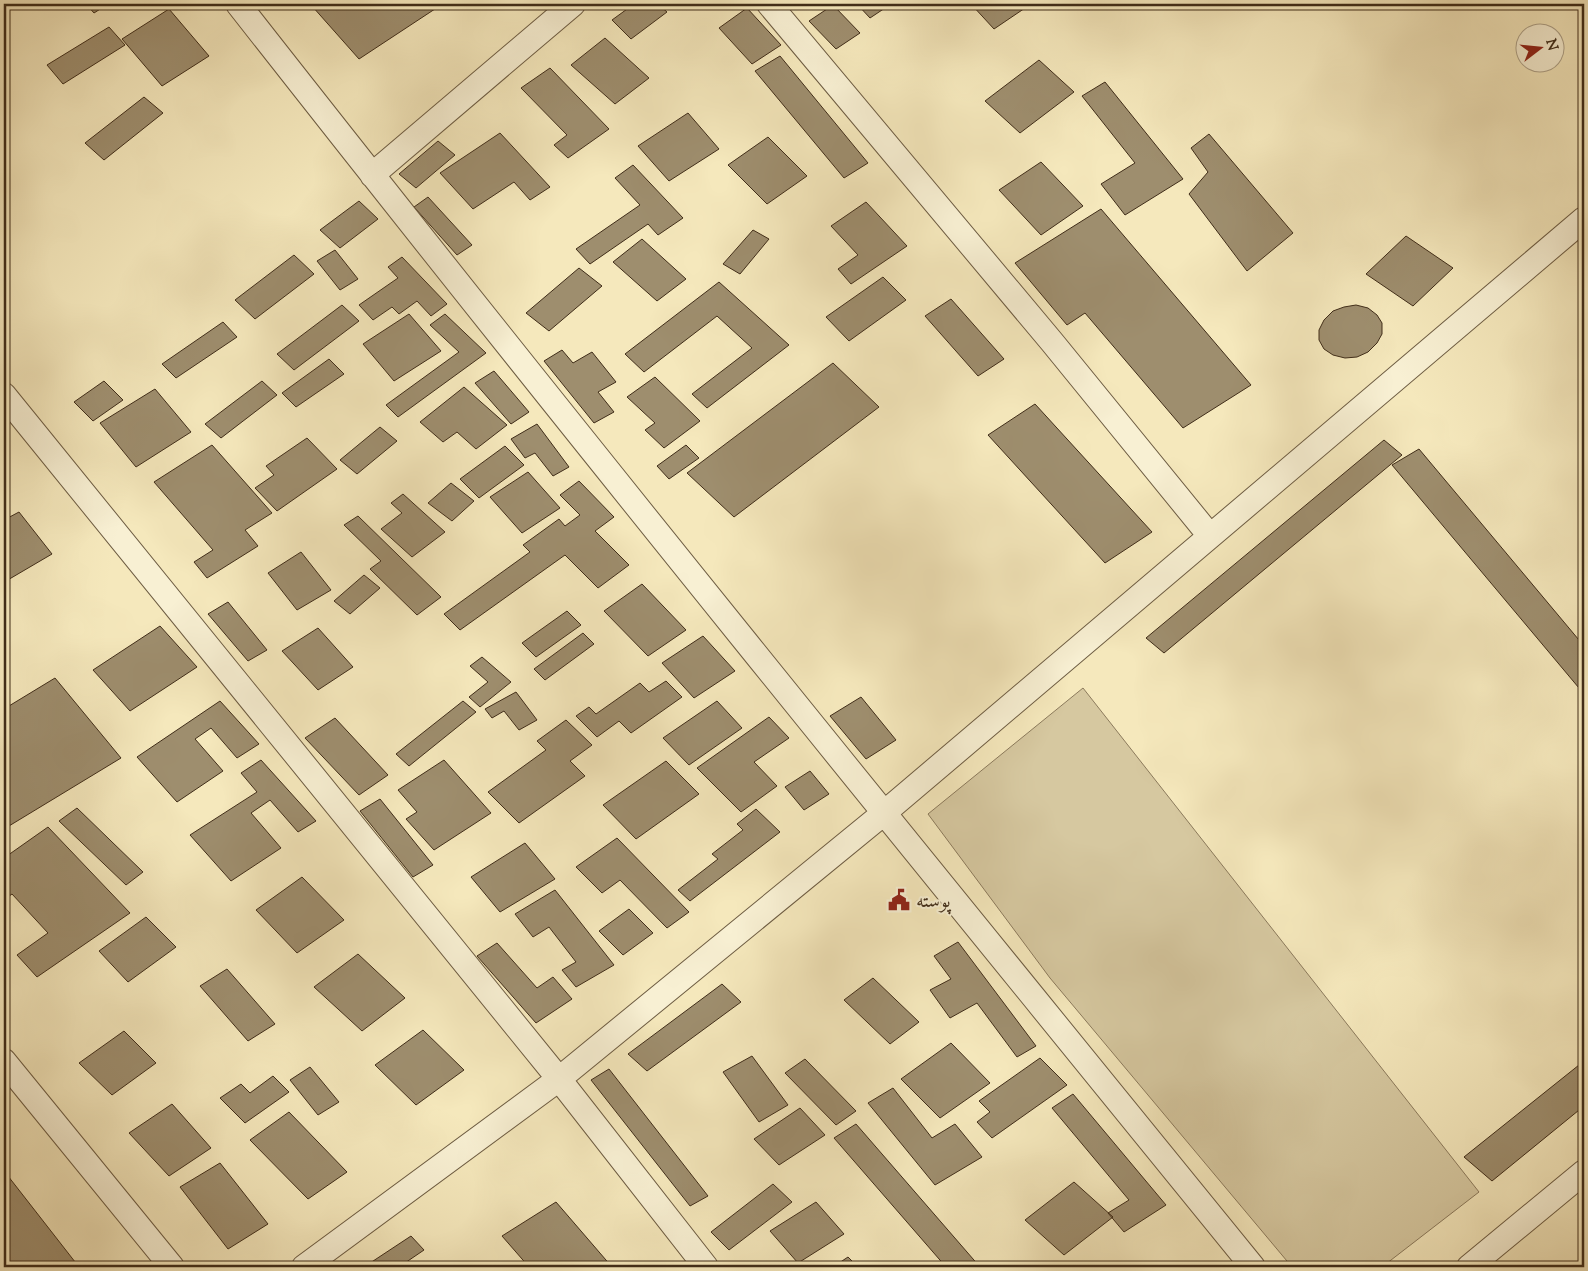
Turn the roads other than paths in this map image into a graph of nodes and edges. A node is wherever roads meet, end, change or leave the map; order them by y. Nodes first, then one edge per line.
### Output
1 (238, 4) edge
2 (573, 4) edge
3 (769, 4) edge
4 (372, 175) junction
5 (1584, 218) edge
6 (4, 395) edge
7 (1210, 536) junction
8 (884, 813) junction
9 (4, 1061) edge
10 (559, 1079) junction
11 (1584, 1172) edge
12 (172, 1267) edge
13 (304, 1267) edge
14 (706, 1267) edge
15 (1253, 1267) edge
16 (1469, 1267) edge

1 - 4 street
2 - 4 street
3 - 7 street
4 - 8 street
5 - 7 street
6 - 10 street
7 - 8 street
8 - 10 street
8 - 15 street
9 - 12 street
10 - 13 street
10 - 14 street
11 - 16 street

